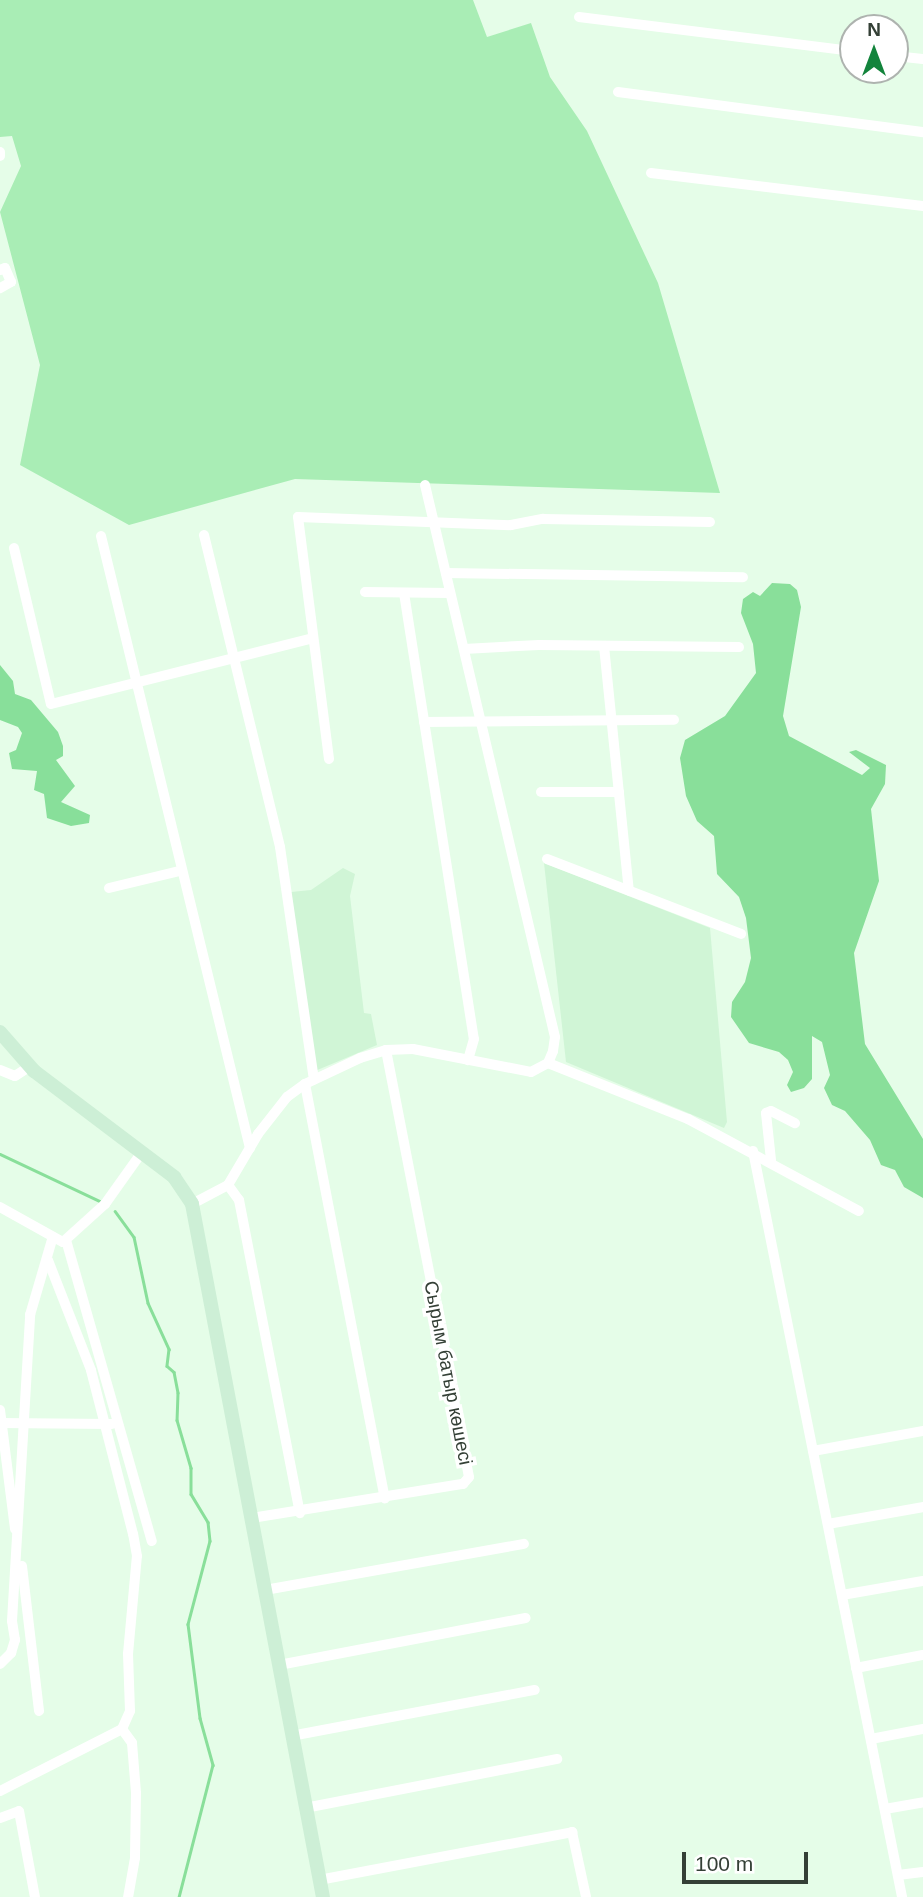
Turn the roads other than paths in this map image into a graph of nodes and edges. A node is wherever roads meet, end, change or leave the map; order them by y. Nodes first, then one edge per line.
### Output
1 (579, 17) dead end
2 (839, 49) edge
3 (618, 92) dead end
4 (923, 132) edge
5 (651, 173) dead end
6 (923, 206) edge
7 (0, 270) edge
8 (0, 288) edge
9 (425, 485) dead end
10 (434, 522) junction
11 (710, 522) dead end
12 (204, 535) dead end
13 (101, 536) dead end
14 (14, 548) dead end
15 (446, 573) junction
16 (743, 577) dead end
17 (365, 592) dead end
18 (404, 593) junction
19 (450, 593) junction
20 (313, 638) junction
21 (604, 646) junction
22 (740, 647) dead end
23 (464, 649) junction
24 (235, 658) junction
25 (135, 683) junction
26 (611, 720) junction
27 (674, 720) dead end
28 (424, 722) junction
29 (481, 722) junction
30 (329, 759) dead end
31 (541, 792) dead end
32 (619, 792) junction
33 (547, 859) dead end
34 (180, 871) junction
35 (109, 888) dead end
36 (629, 891) junction
37 (741, 934) dead end
38 (0, 1032) edge
39 (386, 1050) junction
40 (468, 1060) junction
41 (548, 1063) junction
42 (29, 1067) junction
43 (0, 1070) edge
44 (309, 1082) junction
45 (795, 1123) dead end
46 (250, 1148) junction
47 (753, 1151) junction
48 (142, 1152) junction
49 (771, 1160) junction
50 (228, 1185) junction
51 (192, 1204) junction
52 (0, 1207) edge
53 (859, 1211) dead end
54 (52, 1240) junction
55 (66, 1240) junction
56 (48, 1260) junction
57 (0, 1410) edge
58 (120, 1421) junction
59 (1, 1423) edge
60 (26, 1425) junction
61 (107, 1426) junction
62 (923, 1431) edge
63 (813, 1451) junction
64 (385, 1498) junction
65 (923, 1507) edge
66 (300, 1513) junction
67 (252, 1518) junction
68 (828, 1524) junction
69 (152, 1541) dead end
70 (524, 1544) dead end
71 (19, 1545) junction
72 (923, 1581) edge
73 (265, 1590) junction
74 (842, 1595) junction
75 (526, 1618) dead end
76 (923, 1655) edge
77 (0, 1664) edge
78 (279, 1665) junction
79 (856, 1668) junction
80 (535, 1690) dead end
81 (38, 1711) dead end
82 (122, 1728) junction
83 (923, 1729) edge
84 (291, 1736) junction
85 (871, 1739) junction
86 (557, 1759) dead end
87 (0, 1791) edge
88 (923, 1802) edge
89 (305, 1808) junction
90 (885, 1809) junction
91 (0, 1818) edge
92 (923, 1872) edge
93 (898, 1875) junction
94 (319, 1880) junction
95 (35, 1897) edge
96 (128, 1897) edge
97 (323, 1897) edge
98 (586, 1897) edge
99 (902, 1897) edge

1 - 2 street
3 - 4 street
5 - 6 street
7 - 8 street
9 - 10 street
10 - 11 street
10 - 15 street
10 - 20 street
12 - 24 street
13 - 25 street
14 - 25 street
15 - 16 street
15 - 19 street
17 - 18 street
18 - 19 street
18 - 28 street
19 - 23 street
20 - 24 street
20 - 30 street
21 - 22 street
21 - 23 street
21 - 26 street
23 - 29 street
24 - 25 street
24 - 44 street
25 - 34 street
26 - 27 street
26 - 29 street
26 - 32 street
28 - 29 street
28 - 40 street
29 - 41 street
31 - 32 street
32 - 36 street
33 - 36 street
34 - 35 street
34 - 46 street
36 - 37 street
38 - 42 main road
39 - 40 street
39 - 44 street
39 - 64 street, Сырым батыр көшесі
40 - 41 street
41 - 47 street
42 - 43 street
42 - 48 main road
44 - 46 street
44 - 64 street
45 - 49 street
46 - 50 street
47 - 49 street
47 - 63 street
48 - 51 main road
48 - 55 street
49 - 53 street
50 - 51 street
50 - 66 street
51 - 67 main road
52 - 54 street
54 - 55 street
54 - 56 street
55 - 58 street
56 - 60 street
56 - 61 street
57 - 59 street
58 - 61 street
58 - 69 street
59 - 60 street
59 - 71 street
60 - 61 street
60 - 71 street
61 - 82 street
62 - 63 street
63 - 68 street
64 - 66 street, Сырым батыр көшесі
65 - 68 street
66 - 67 street, Сырым батыр көшесі
67 - 73 main road
68 - 74 street
70 - 73 street
71 - 77 street
71 - 81 street
72 - 74 street
73 - 78 main road
74 - 79 street
75 - 78 street
76 - 79 street
78 - 84 main road
79 - 85 street
80 - 84 street
82 - 87 street
82 - 96 street
83 - 85 street
84 - 89 main road
85 - 90 street
86 - 89 street
88 - 90 street
89 - 94 main road
90 - 93 street
91 - 95 street
92 - 93 street
93 - 99 street
94 - 97 main road
94 - 98 street

